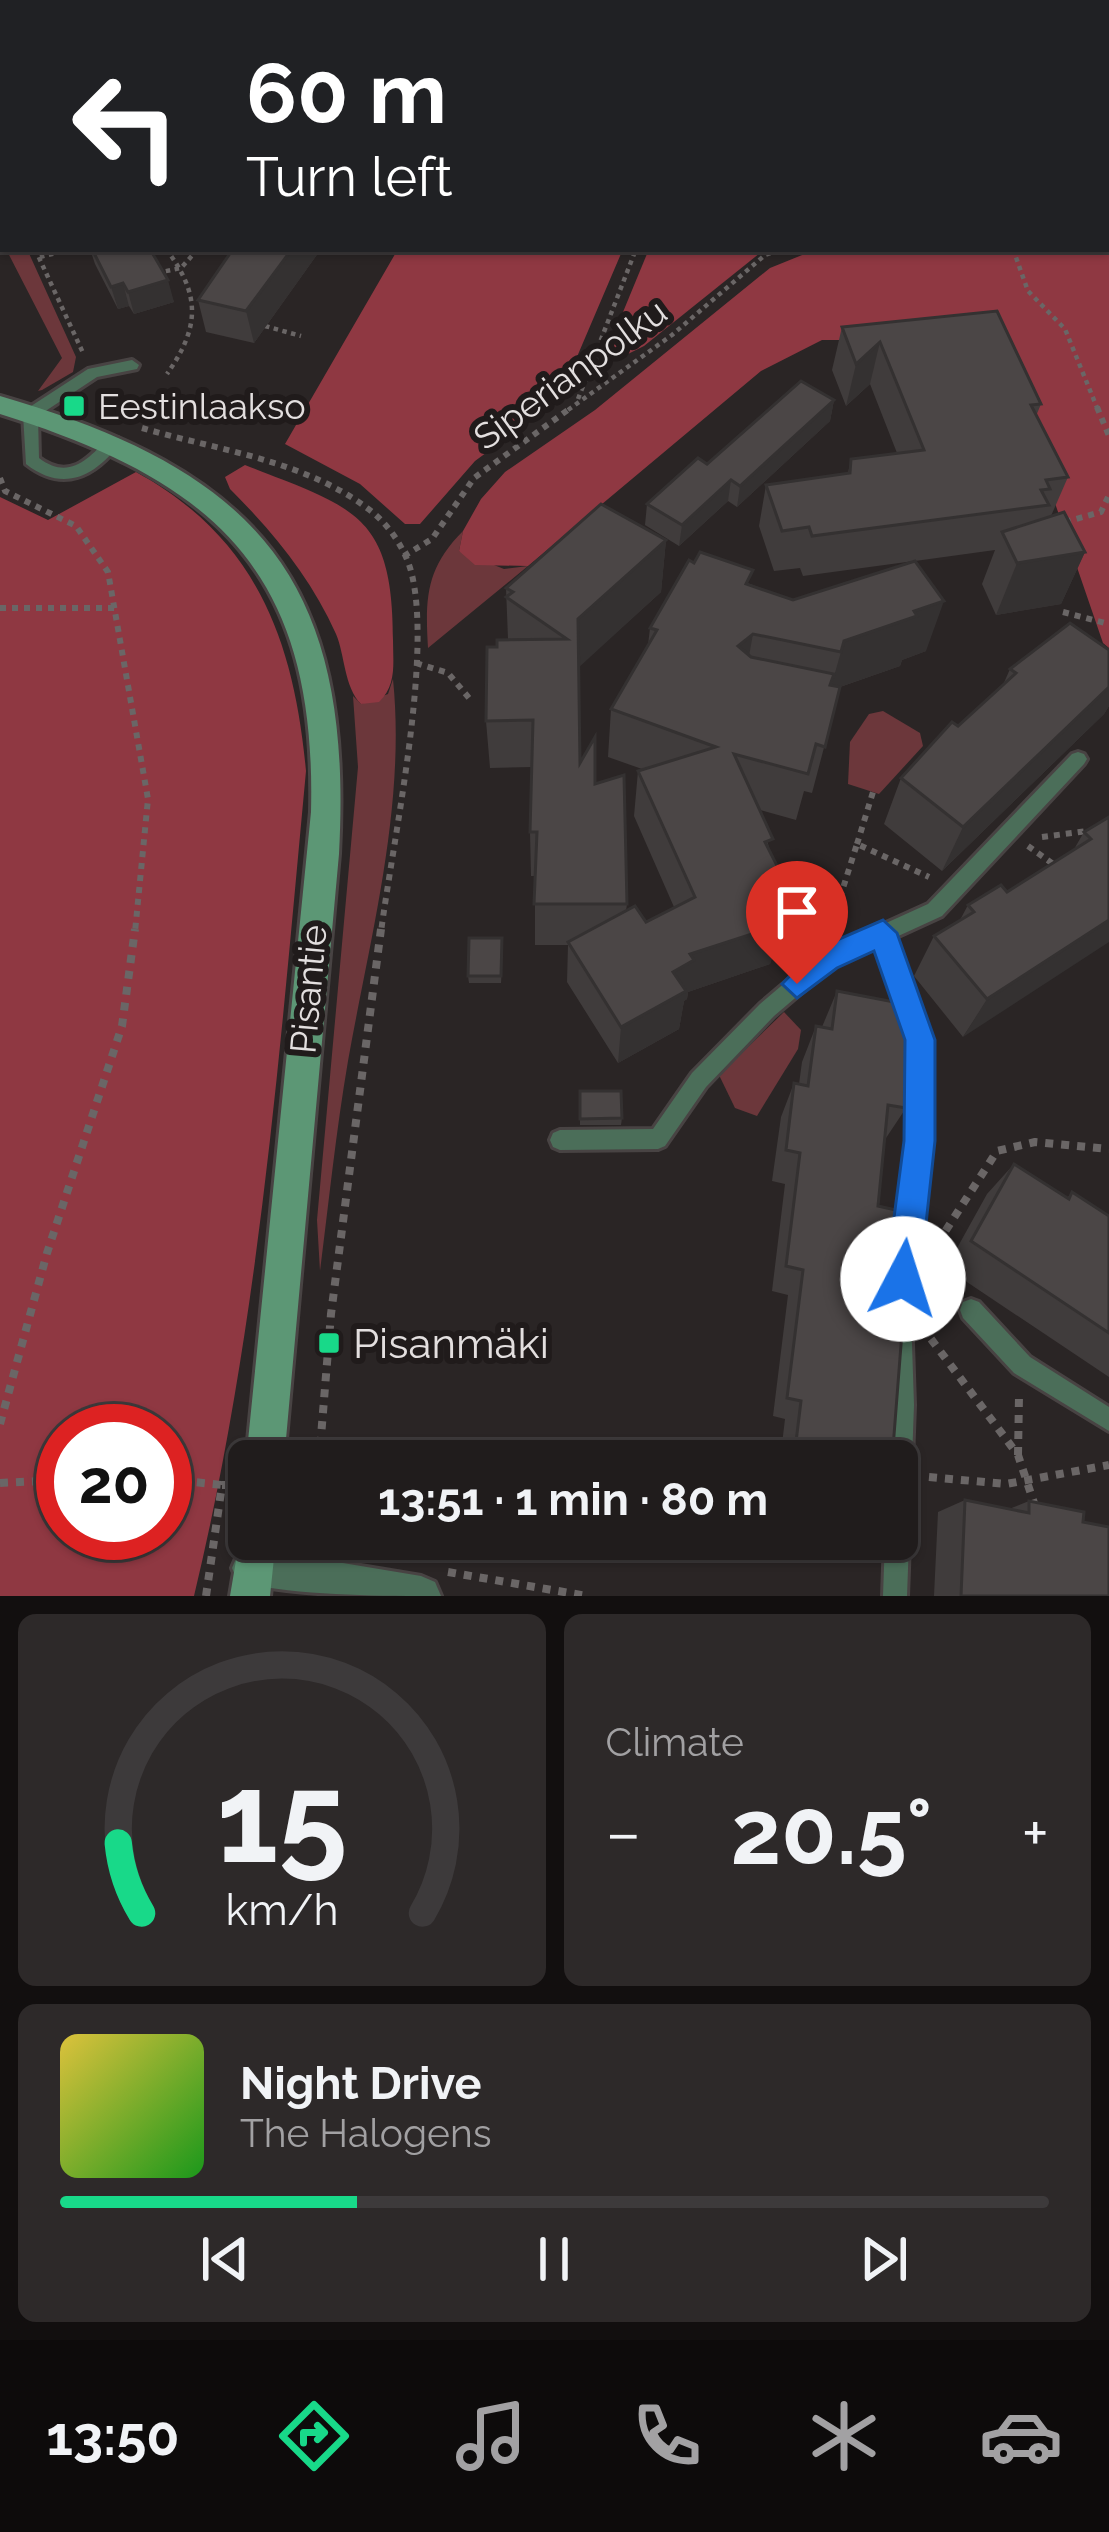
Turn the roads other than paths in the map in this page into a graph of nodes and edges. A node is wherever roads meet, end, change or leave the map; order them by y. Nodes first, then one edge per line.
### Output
1 (132, 365) dead end
2 (0, 405) edge
3 (30, 414) junction
4 (116, 431) junction
5 (1078, 759) edge
6 (883, 933) junction
7 (560, 1140) dead end
8 (971, 1310) dead end
9 (1109, 1420) edge
10 (267, 1440) edge
11 (253, 1568) edge
12 (429, 1583) edge
13 (895, 1596) edge

1 - 3 lane
2 - 3 street
3 - 4 street
3 - 4 lane
4 - 10 street, Pisantie
5 - 6 lane
6 - 7 lane
6 - 13 lane
8 - 9 lane
11 - 12 street

